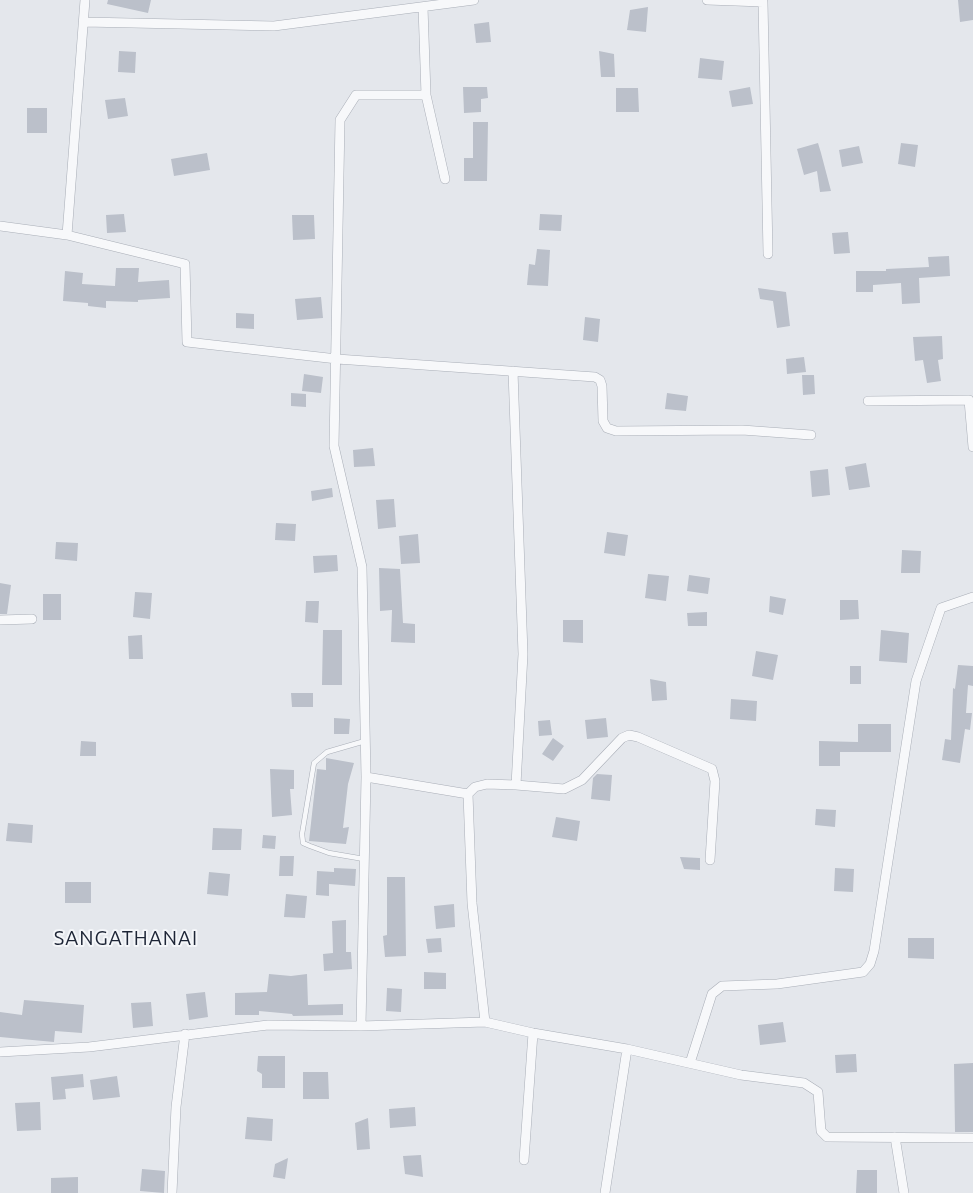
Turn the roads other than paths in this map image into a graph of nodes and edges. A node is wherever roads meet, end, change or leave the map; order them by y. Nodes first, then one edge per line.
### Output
1 (85, 0) edge
2 (474, 0) edge
3 (707, 0) edge
4 (423, 6) junction
5 (84, 22) junction
6 (426, 95) junction
7 (445, 179) dead end
8 (0, 226) edge
9 (67, 235) junction
10 (768, 254) dead end
11 (337, 359) junction
12 (513, 371) junction
13 (868, 401) dead end
14 (811, 435) dead end
15 (973, 448) edge
16 (973, 597) edge
17 (32, 619) dead end
18 (0, 620) edge
19 (365, 741) junction
20 (366, 777) junction
21 (516, 785) junction
22 (468, 794) junction
23 (364, 859) junction
24 (710, 860) dead end
25 (485, 1022) junction
26 (362, 1026) junction
27 (533, 1033) junction
28 (185, 1034) junction
29 (627, 1049) junction
30 (0, 1052) edge
31 (690, 1063) junction
32 (895, 1137) junction
33 (973, 1138) edge
34 (524, 1160) dead end
35 (172, 1193) edge
36 (605, 1193) edge
37 (904, 1193) edge

1 - 5 street
2 - 4 street
3 - 10 street
4 - 5 street
4 - 6 street
5 - 9 street
6 - 7 street
6 - 11 street
8 - 9 street
9 - 11 street
11 - 12 street
11 - 19 street
12 - 14 street
12 - 21 street
13 - 15 street
16 - 31 street
17 - 18 street
19 - 20 street
19 - 23 lane
20 - 22 street
20 - 23 street
21 - 22 street
21 - 24 street
22 - 25 street
23 - 26 street
25 - 26 street
25 - 27 street
26 - 28 street
27 - 29 street
27 - 34 street
28 - 30 street
28 - 35 street
29 - 31 street
29 - 36 street
31 - 32 street
32 - 33 street
32 - 37 street

